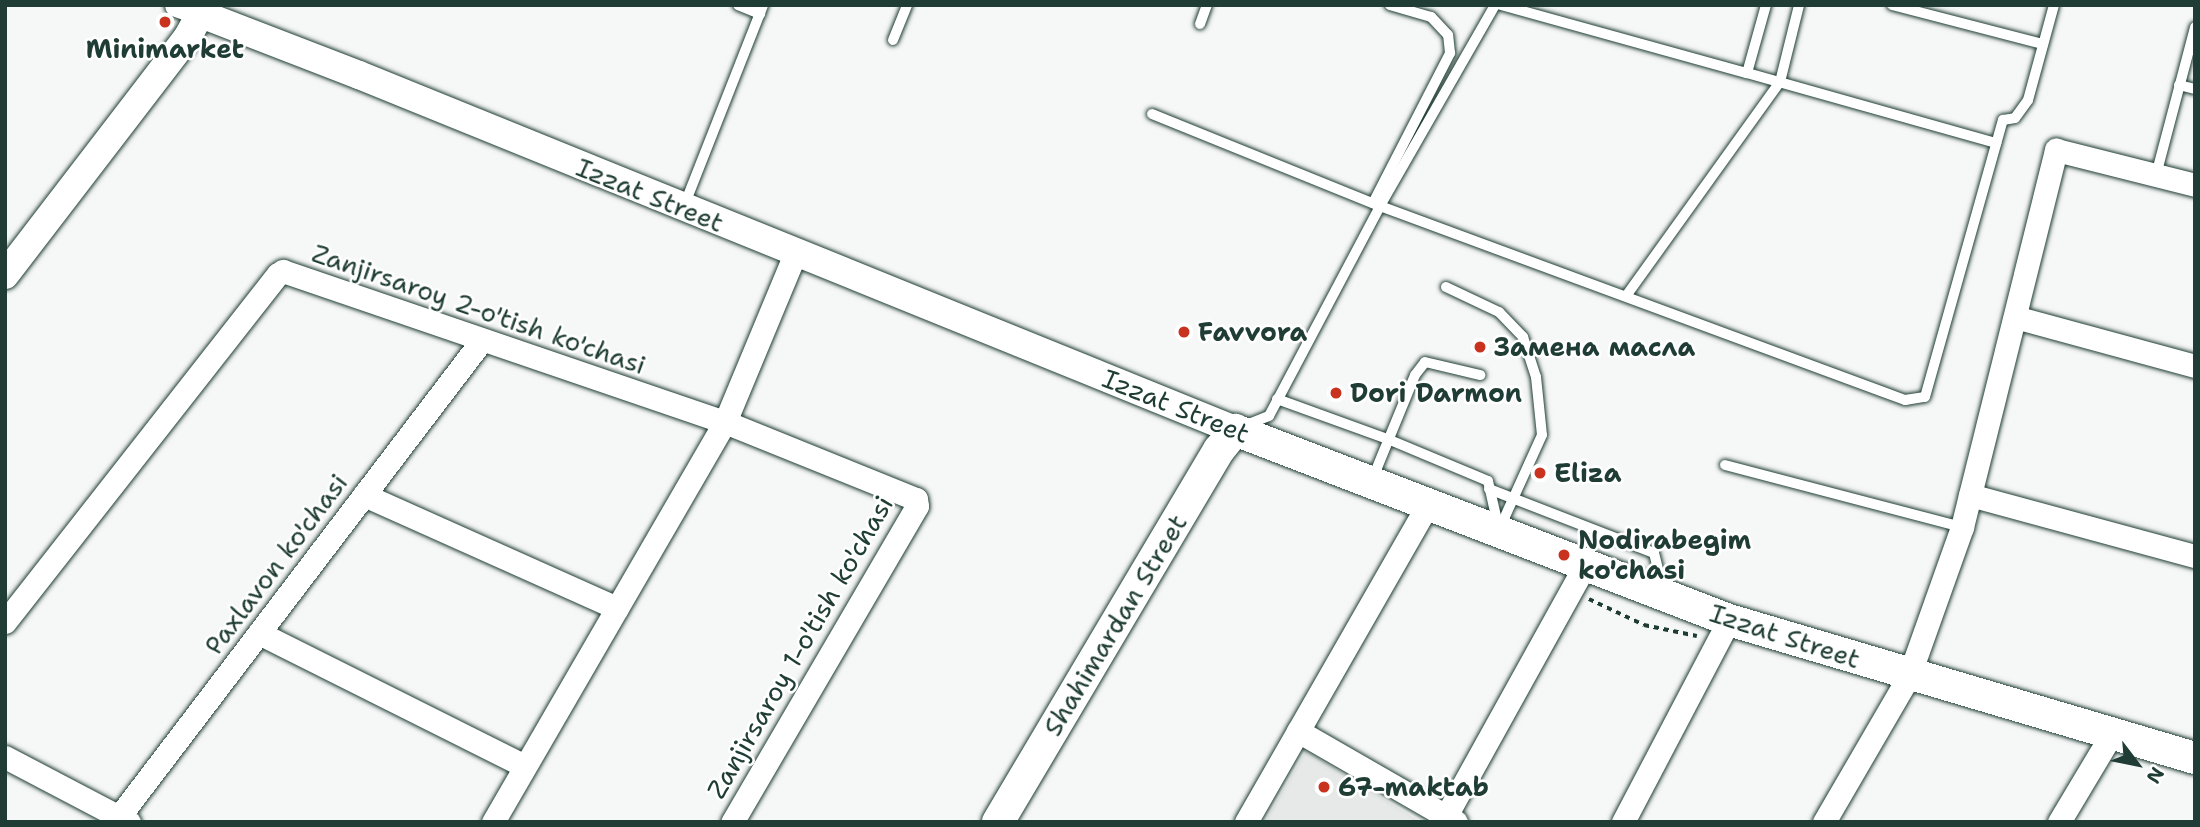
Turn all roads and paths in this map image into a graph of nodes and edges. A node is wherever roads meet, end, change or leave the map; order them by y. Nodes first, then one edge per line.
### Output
1 (240, 5) edge
2 (737, 5) edge
3 (907, 5) edge
4 (1207, 5) edge
5 (1390, 5) edge
6 (1495, 5) edge
7 (1501, 5) edge
8 (1766, 5) edge
9 (1799, 5) edge
10 (1892, 5) edge
11 (2054, 5) edge
12 (194, 8) edge
13 (762, 10) edge
14 (1200, 24) dead end
15 (2195, 27) edge
16 (894, 40) dead end
17 (2043, 44) junction
18 (293, 50) junction
19 (1747, 73) junction
20 (1780, 82) junction
21 (2179, 85) junction
22 (2195, 89) edge
23 (1152, 114) dead end
24 (1996, 143) junction
25 (2156, 175) junction
26 (2195, 185) edge
27 (1377, 204) junction
28 (683, 208) junction
29 (795, 254) junction
30 (5, 275) edge
31 (1446, 287) dead end
32 (1626, 296) junction
33 (2015, 317) junction
34 (482, 340) junction
35 (2195, 366) edge
36 (1480, 375) dead end
37 (1277, 400) junction
38 (725, 422) junction
39 (1235, 430) junction
40 (1390, 440) junction
41 (1725, 465) dead end
42 (1371, 482) junction
43 (1489, 489) junction
44 (364, 495) junction
45 (1970, 495) junction
46 (916, 499) joint
47 (1513, 499) junction
48 (1429, 504) junction
49 (1962, 527) junction
50 (1499, 531) junction
51 (2195, 556) edge
52 (1586, 563) junction
53 (1664, 595) junction
54 (617, 608) junction
55 (1729, 621) junction
56 (5, 622) edge
57 (259, 633) junction
58 (1909, 676) junction
59 (1298, 732) junction
60 (2111, 735) junction
61 (5, 757) edge
62 (2195, 758) edge
63 (525, 766) junction
64 (1451, 819) edge
65 (121, 820) edge
66 (493, 822) edge
67 (732, 822) edge
68 (998, 822) edge
69 (1246, 822) edge
70 (1623, 822) edge
71 (1824, 822) edge
72 (2059, 822) edge

1 - 18 street
2 - 13 lane
3 - 16 lane
4 - 14 lane
5 - 27 lane
6 - 27 lane
7 - 19 lane
8 - 19 lane
9 - 20 lane
10 - 17 lane
11 - 17 lane
12 - 18 street, Izzat Street
12 - 30 street
13 - 28 lane
15 - 21 lane
17 - 24 lane
18 - 28 street, Izzat Street
19 - 20 lane
20 - 24 lane
20 - 32 lane
21 - 22 lane
21 - 25 lane
23 - 27 lane
24 - 32 lane
25 - 26 street
25 - 33 street
27 - 32 lane
27 - 37 lane
28 - 29 street, Izzat Street
29 - 38 street
29 - 39 street, Izzat Street
31 - 47 lane
33 - 35 street
33 - 45 street
34 - 38 street, Zanjirsaroy 2-o'tish ko'chasi
34 - 44 street, Paxlavon ko'chasi
34 - 56 street, Zanjirsaroy 2-o'tish ko'chasi
36 - 40 lane
37 - 39 lane
37 - 40 lane
38 - 46 street, Zanjirsaroy 2-o'tish ko'chasi
38 - 54 street
39 - 42 main road, Izzat Street
39 - 68 main road, Shahimardan Street
40 - 42 lane
40 - 43 lane
41 - 49 lane
42 - 48 main road, Izzat Street
43 - 47 lane
43 - 50 lane
44 - 54 street
44 - 57 street, Paxlavon ko'chasi
45 - 49 street
45 - 51 street
46 - 67 street, Zanjirsaroy 1-o'tish ko'chasi
47 - 50 lane
47 - 53 lane
48 - 50 main road, Izzat Street
48 - 59 street
49 - 58 street
50 - 52 main road, Izzat Street
52 - 53 main road, Izzat Street
52 - 64 street
53 - 55 main road, Izzat Street
54 - 63 street
55 - 58 main road, Izzat Street
55 - 70 street
57 - 63 street
57 - 65 street, Paxlavon ko'chasi
58 - 60 main road, Izzat Street
58 - 71 street
59 - 64 street
59 - 69 street
60 - 62 main road, Izzat Street
60 - 72 street
61 - 65 street
63 - 66 street

